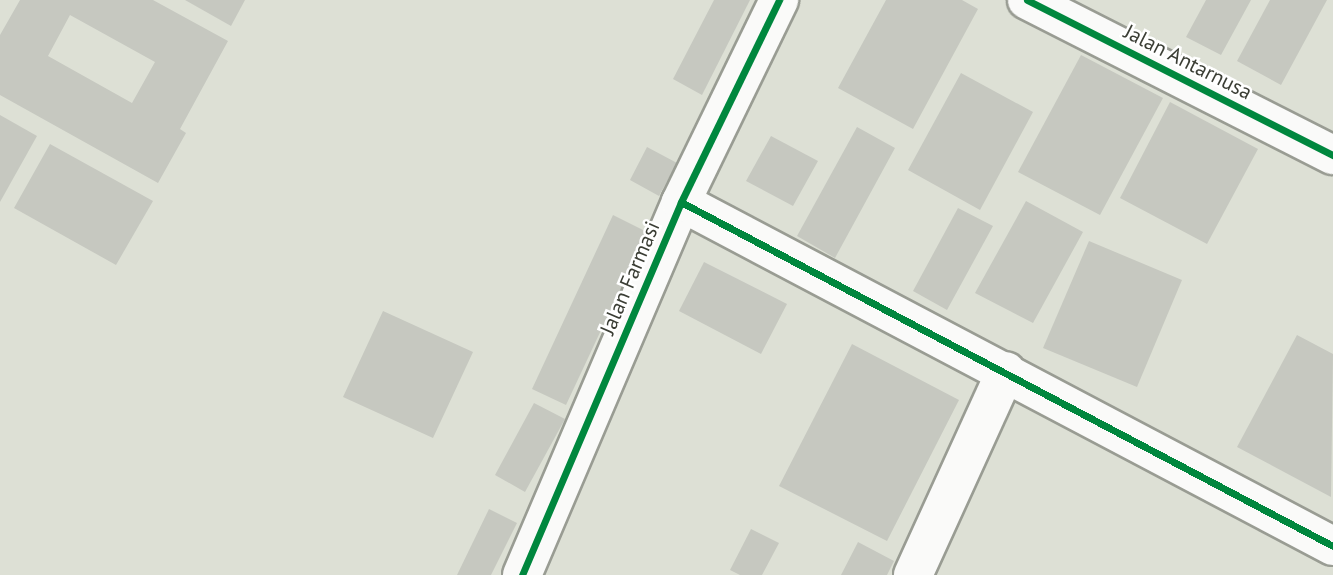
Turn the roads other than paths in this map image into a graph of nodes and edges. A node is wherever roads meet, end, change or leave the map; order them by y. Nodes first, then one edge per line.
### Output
1 (779, 0) edge
2 (1027, 0) edge
3 (1333, 155) edge
4 (681, 202) junction
5 (1006, 371) junction
6 (1333, 546) edge
7 (523, 575) edge
8 (913, 575) edge

1 - 4 street, Jalan Farmasi
2 - 3 street, Jalan Antarnusa
4 - 5 street
4 - 7 street, Jalan Farmasi
5 - 6 street
5 - 8 street

